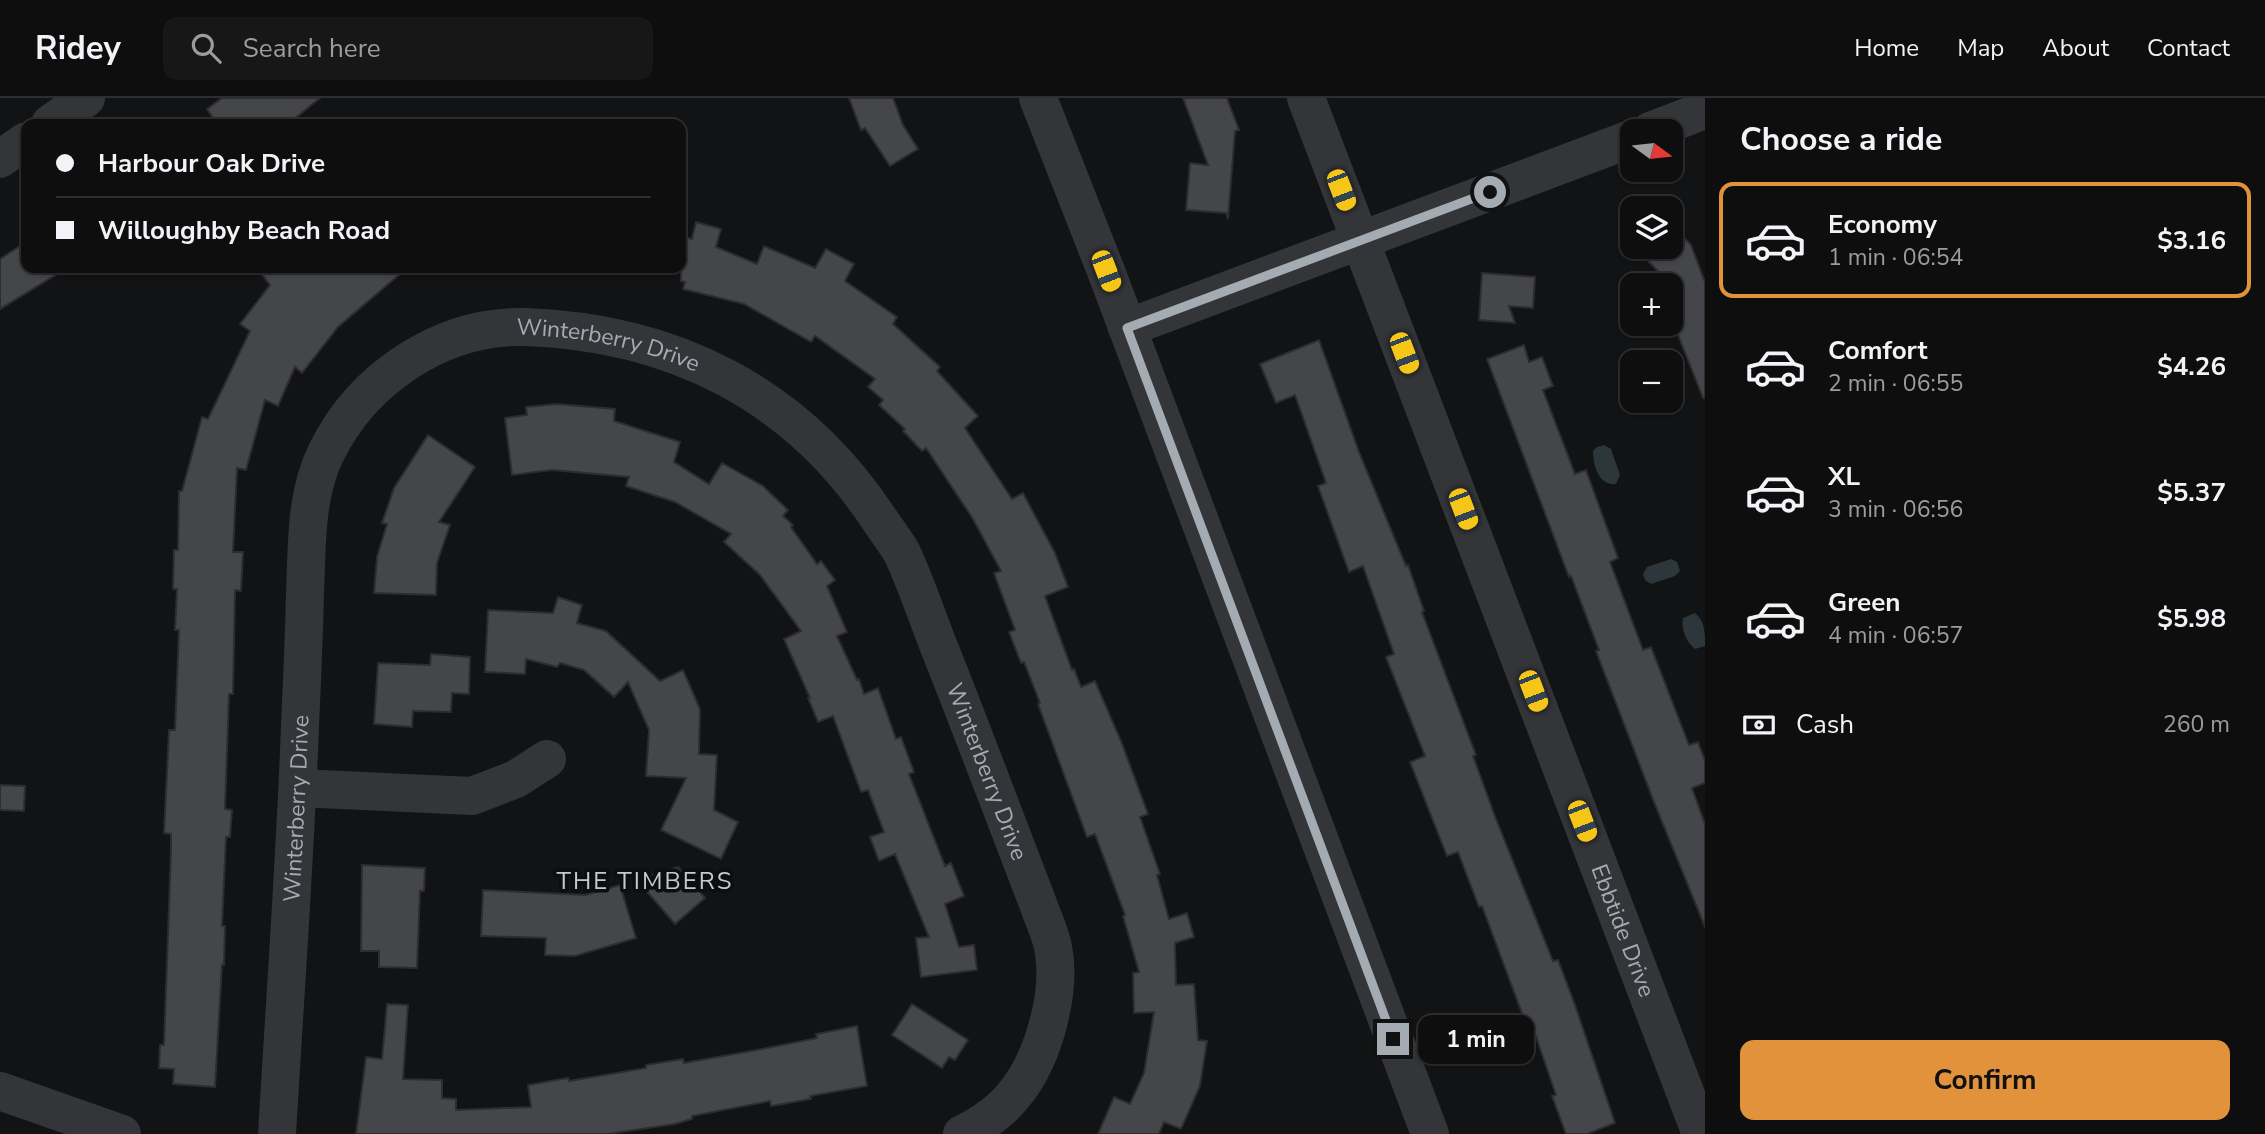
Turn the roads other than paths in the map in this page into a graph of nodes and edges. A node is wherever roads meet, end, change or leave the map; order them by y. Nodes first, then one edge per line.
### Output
1 (86, 98) edge
2 (1038, 98) edge
3 (1306, 98) edge
4 (1705, 110) edge
5 (57, 119) edge
6 (1681, 119) edge
7 (1620, 143) edge
8 (21, 144) edge
9 (0, 159) edge
10 (1362, 242) junction
11 (1127, 328) junction
12 (547, 759) dead end
13 (298, 788) junction
14 (0, 1091) edge
15 (122, 1134) edge
16 (277, 1134) edge
17 (962, 1134) edge
18 (1430, 1134) edge
19 (1701, 1134) edge

1 - 5 street
2 - 11 street
3 - 10 street, Ebbtide Drive
4 - 6 street
7 - 10 street
8 - 9 street
10 - 11 street
10 - 19 street, Ebbtide Drive
11 - 18 street
12 - 13 street
13 - 16 street, Winterberry Drive
13 - 17 street, Winterberry Drive
14 - 15 street

